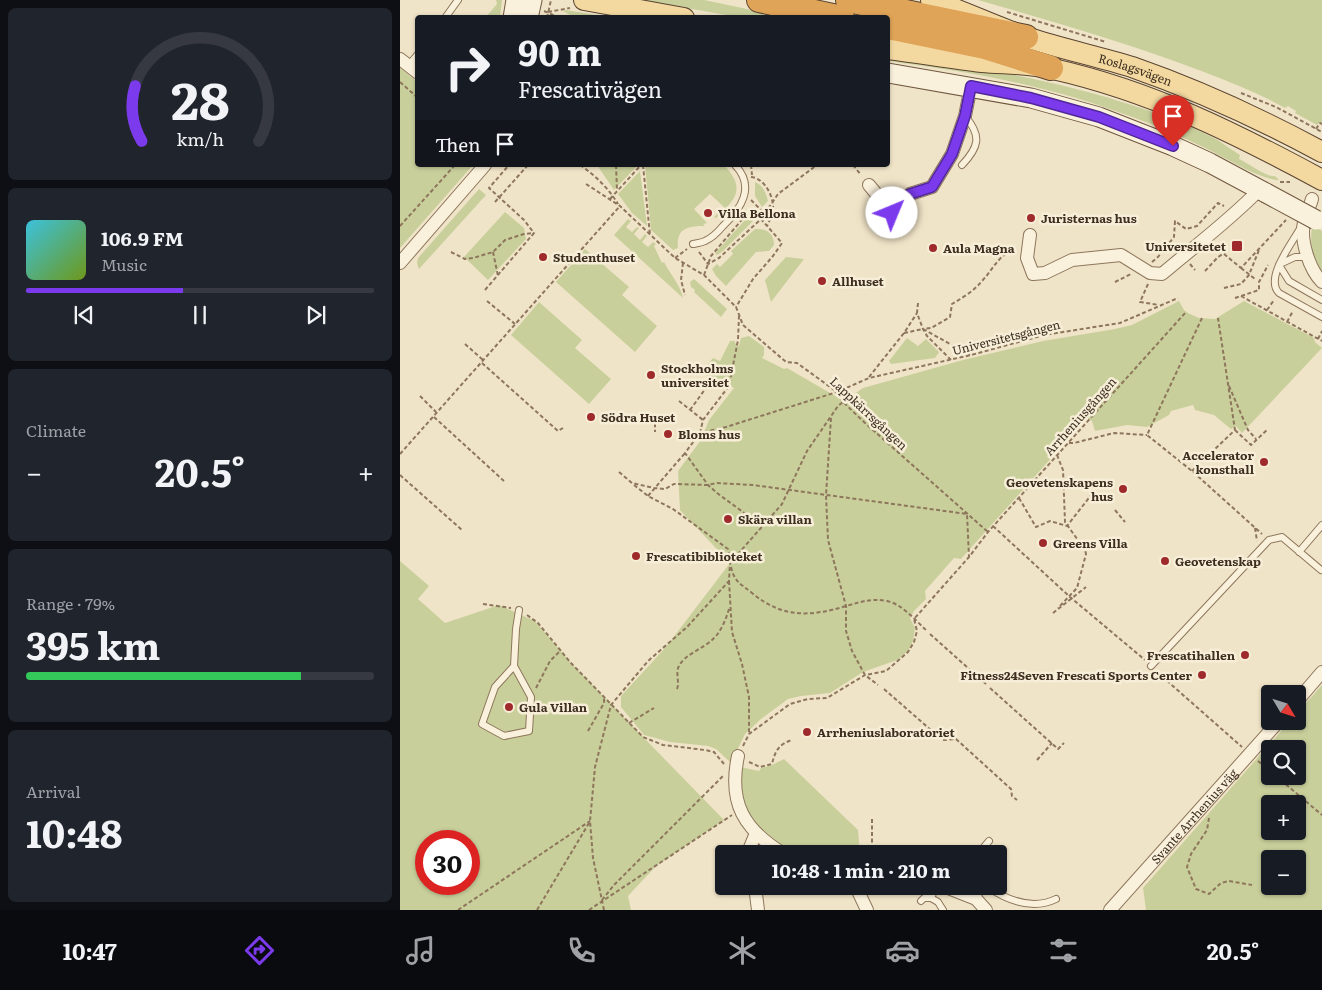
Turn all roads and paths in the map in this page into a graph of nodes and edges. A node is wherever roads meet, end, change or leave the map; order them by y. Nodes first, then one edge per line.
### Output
1 (458, 0) edge
2 (516, 0) edge
3 (532, 0) edge
4 (551, 0) edge
5 (584, 0) edge
6 (759, 0) edge
7 (848, 0) edge
8 (931, 0) edge
9 (548, 12) junction
10 (447, 15) edge
11 (514, 15) edge
12 (529, 15) edge
13 (548, 15) edge
14 (554, 15) edge
15 (667, 15) edge
16 (828, 15) edge
17 (890, 27) edge
18 (1026, 37) junction
19 (890, 49) edge
20 (1051, 68) junction
21 (890, 73) edge
22 (400, 82) edge
23 (971, 86) junction
24 (415, 95) edge
25 (965, 116) junction
26 (1322, 124) edge
27 (1316, 129) dead end
28 (1322, 152) edge
29 (962, 165) dead end
30 (453, 167) edge
31 (483, 167) edge
32 (507, 167) edge
33 (526, 167) edge
34 (583, 167) edge
35 (616, 167) edge
36 (640, 167) edge
37 (642, 167) edge
38 (737, 167) edge
39 (814, 167) edge
40 (855, 167) edge
41 (744, 176) junction
42 (1322, 180) edge
43 (586, 184) dead end
44 (869, 184) joint
45 (592, 188) junction
46 (588, 191) dead end
47 (1263, 191) junction
48 (617, 192) junction
49 (613, 196) junction
50 (500, 197) junction
51 (610, 199) junction
52 (1312, 199) dead end
53 (751, 200) dead end
54 (495, 202) dead end
55 (772, 203) junction
56 (1218, 203) dead end
57 (620, 206) junction
58 (765, 214) junction
59 (1290, 217) dead end
60 (761, 219) junction
61 (1314, 222) edge
62 (400, 226) edge
63 (767, 226) junction
64 (534, 233) junction
65 (650, 235) junction
66 (1030, 239) joint
67 (693, 244) junction
68 (1259, 250) junction
69 (451, 252) dead end
70 (493, 252) junction
71 (1308, 257) junction
72 (675, 258) junction
73 (683, 262) junction
74 (1270, 262) dead end
75 (400, 263) edge
76 (708, 264) junction
77 (1279, 265) junction
78 (1241, 268) junction
79 (1205, 270) dead end
80 (1148, 271) junction
81 (704, 275) junction
82 (1249, 275) junction
83 (498, 276) junction
84 (1255, 279) dead end
85 (1114, 282) dead end
86 (1322, 282) edge
87 (1224, 288) dead end
88 (485, 290) dead end
89 (685, 295) dead end
90 (1241, 296) junction
91 (1178, 298) dead end
92 (1235, 298) dead end
93 (1274, 300) dead end
94 (1322, 300) edge
95 (487, 301) dead end
96 (918, 303) dead end
97 (1160, 306) junction
98 (736, 307) junction
99 (1267, 310) junction
100 (1293, 311) dead end
101 (1186, 312) dead end
102 (917, 313) junction
103 (739, 314) junction
104 (1322, 317) edge
105 (1202, 318) dead end
106 (1218, 318) dead end
107 (1287, 322) junction
108 (515, 324) junction
109 (923, 329) junction
110 (1322, 330) edge
111 (904, 333) junction
112 (1318, 339) junction
113 (1322, 341) edge
114 (465, 344) dead end
115 (971, 355) junction
116 (951, 360) junction
117 (482, 361) junction
118 (868, 378) junction
119 (1227, 382) junction
120 (729, 386) junction
121 (837, 392) junction
122 (420, 396) dead end
123 (680, 401) dead end
124 (843, 402) junction
125 (690, 410) junction
126 (437, 412) junction
127 (831, 415) junction
128 (434, 416) junction
129 (651, 418) dead end
130 (702, 420) junction
131 (563, 428) dead end
132 (1235, 430) junction
133 (1267, 430) dead end
134 (656, 432) dead end
135 (700, 432) junction
136 (1147, 434) junction
137 (1256, 439) junction
138 (1068, 443) junction
139 (685, 453) junction
140 (400, 454) edge
141 (1058, 455) junction
142 (1192, 471) junction
143 (618, 472) dead end
144 (400, 475) edge
145 (504, 481) dead end
146 (632, 483) junction
147 (708, 485) junction
148 (654, 488) junction
149 (790, 490) junction
150 (1092, 494) dead end
151 (826, 495) junction
152 (648, 496) junction
153 (1019, 498) junction
154 (1115, 510) dead end
155 (967, 514) junction
156 (1125, 522) dead end
157 (1322, 525) edge
158 (762, 526) junction
159 (993, 526) junction
160 (1067, 526) junction
161 (462, 530) dead end
162 (988, 532) junction
163 (1269, 540) junction
164 (1299, 552) junction
165 (969, 557) junction
166 (730, 563) junction
167 (1322, 570) edge
168 (729, 581) junction
169 (1086, 587) dead end
170 (1070, 597) junction
171 (483, 604) dead end
172 (730, 606) junction
173 (846, 606) junction
174 (1058, 608) dead end
175 (519, 610) junction
176 (1054, 613) dead end
177 (914, 620) junction
178 (926, 630) dead end
179 (930, 634) dead end
180 (560, 650) junction
181 (514, 666) junction
182 (1151, 666) junction
183 (1322, 672) edge
184 (865, 675) junction
185 (986, 684) dead end
186 (878, 685) dead end
187 (990, 688) dead end
188 (677, 689) dead end
189 (884, 689) dead end
190 (1306, 691) edge
191 (531, 697) junction
192 (604, 697) junction
193 (611, 705) junction
194 (654, 708) dead end
195 (629, 723) junction
196 (1271, 730) edge
197 (588, 732) dead end
198 (749, 734) junction
199 (940, 738) dead end
200 (792, 740) dead end
201 (943, 740) dead end
202 (1052, 743) junction
203 (1064, 743) dead end
204 (1250, 754) junction
205 (738, 756) junction
206 (1037, 760) dead end
207 (1261, 763) edge
208 (1287, 785) edge
209 (1017, 800) dead end
210 (740, 810) junction
211 (1199, 810) junction
212 (1322, 814) edge
213 (872, 819) dead end
214 (590, 821) junction
215 (756, 833) junction
216 (989, 841) dead end
217 (751, 845) edge
218 (772, 845) edge
219 (872, 845) edge
220 (986, 845) edge
221 (1252, 885) dead end
222 (756, 895) edge
223 (860, 895) edge
224 (932, 895) edge
225 (968, 895) edge
226 (978, 895) edge
227 (1000, 895) edge
228 (931, 898) junction
229 (976, 898) junction
230 (1056, 898) dead end
231 (601, 901) junction
232 (921, 901) dead end
233 (458, 910) edge
234 (537, 910) edge
235 (589, 910) edge
236 (604, 910) edge
237 (758, 910) edge
238 (867, 910) edge
239 (943, 910) edge
240 (986, 910) edge
241 (1110, 910) edge

1 - 10 lane
2 - 11 street
3 - 12 street
4 - 9 path
5 - 15 main road
6 - 16 highway
7 - 18 highway
8 - 18 main road, Roslagsvägen
9 - 13 path
9 - 14 path
17 - 20 highway
18 - 28 main road, Roslagsvägen
19 - 20 main road, Roslagsvägen
20 - 42 main road, Roslagsvägen
21 - 23 street
22 - 24 path
23 - 25 street
23 - 47 street
25 - 29 lane
25 - 44 street
26 - 27 path
30 - 62 path
31 - 75 street
32 - 50 path
33 - 50 path
34 - 49 path
35 - 48 path
36 - 48 path
37 - 65 path
38 - 41 lane
39 - 55 path
40 - 44 path
41 - 55 path
41 - 67 lane
43 - 45 path
45 - 46 path
45 - 51 path
47 - 61 street, bridge
47 - 80 street
48 - 49 path
49 - 51 path
49 - 57 path
50 - 54 path
50 - 64 path
51 - 57 path
52 - 61 street
53 - 58 path
55 - 58 path
55 - 63 path
56 - 80 path
57 - 65 path
57 - 108 path
58 - 60 path
59 - 68 path
60 - 63 path
60 - 76 path
61 - 71 street
61 - 77 lane
63 - 98 path
64 - 70 path
64 - 83 path
65 - 72 path
66 - 80 street
66 - 109 path
67 - 72 path
67 - 76 path
68 - 78 path
68 - 82 path
69 - 70 path
70 - 83 path
71 - 77 lane
71 - 86 street
72 - 73 path
73 - 81 path
73 - 89 path
74 - 90 path
76 - 81 path
77 - 94 lane
77 - 104 lane
78 - 79 path
78 - 82 path
80 - 85 path
80 - 97 path
81 - 98 path
82 - 84 path
82 - 87 path
83 - 88 path
90 - 92 path
90 - 99 path
91 - 97 path, Universitetsgången
93 - 99 path
95 - 108 path
96 - 102 path
97 - 115 path, Universitetsgången
98 - 103 path, Lappkärrsgången
99 - 107 path
100 - 107 path
101 - 138 path, Arrheniusgången
102 - 109 path
102 - 111 path
103 - 120 path
103 - 121 path, Lappkärrsgången
105 - 136 path
106 - 119 path
107 - 112 path
108 - 117 path
109 - 111 path
109 - 115 path
109 - 116 path
110 - 112 path
111 - 118 path
112 - 113 path
114 - 117 path
115 - 116 path, Universitetsgången
116 - 118 path, Universitetsgången
117 - 126 path
117 - 131 path
118 - 121 path, Universitetsgången
119 - 132 path
119 - 137 path
120 - 125 path
120 - 130 path
121 - 124 path, Lappkärrsgången
121 - 135 path, Universitetsgången
122 - 126 path
123 - 125 path
124 - 127 path
124 - 155 path, Lappkärrsgången
125 - 130 path
126 - 128 path
127 - 149 path
127 - 151 path
128 - 140 path
128 - 145 path
129 - 134 path
130 - 135 path
132 - 137 path
132 - 142 path
133 - 137 path
135 - 139 path
136 - 138 path
136 - 142 path
138 - 141 path, Arrheniusgången
139 - 147 path
139 - 148 path
141 - 153 path, Arrheniusgången
141 - 160 path
142 - 163 path
143 - 146 path
144 - 161 path
146 - 148 path
146 - 152 path
147 - 148 path
147 - 149 path
147 - 158 path
148 - 152 path
149 - 151 path
149 - 158 path
150 - 160 path
151 - 155 path
151 - 173 path
152 - 166 path
153 - 159 path, Arrheniusgången
153 - 160 path
154 - 156 path
155 - 162 path, Lappkärrsgången
155 - 165 path
157 - 164 lane
158 - 166 path
159 - 162 path, Arrheniusgången
159 - 170 path
160 - 170 path
162 - 165 path, Arrheniusgången
163 - 164 lane
163 - 182 lane
164 - 167 lane
165 - 177 path, Arrheniusgången
166 - 168 path
166 - 173 path
168 - 172 path
168 - 193 path
169 - 176 path, bridge
170 - 174 path
170 - 182 path
171 - 175 path
172 - 188 path
172 - 198 path
173 - 177 path
173 - 184 path
175 - 180 path
175 - 181 lane
177 - 178 path
177 - 184 path
179 - 185 path
180 - 191 path
180 - 192 path
181 - 191 lane
181 - 191 lane
182 - 204 path
183 - 190 street
184 - 186 path
184 - 198 path
187 - 202 path
189 - 199 path
192 - 193 path
192 - 197 path
193 - 195 path
193 - 214 path
194 - 195 path
195 - 231 path
196 - 204 street, Svante Arrhenius väg
198 - 205 path
200 - 205 path
201 - 209 path
202 - 203 path
202 - 206 path
204 - 207 path
204 - 211 street, Svante Arrhenius väg
205 - 210 street
208 - 212 path
210 - 215 street
210 - 231 path
211 - 221 path
211 - 241 street, Svante Arrhenius väg
213 - 219 path
214 - 231 path
214 - 233 path
214 - 234 path
215 - 217 street
215 - 218 street
216 - 220 lane
222 - 237 street
223 - 238 street
224 - 228 lane
225 - 229 street
226 - 229 lane
227 - 230 lane
228 - 232 lane
228 - 239 lane
229 - 240 street
231 - 235 path
231 - 236 path

